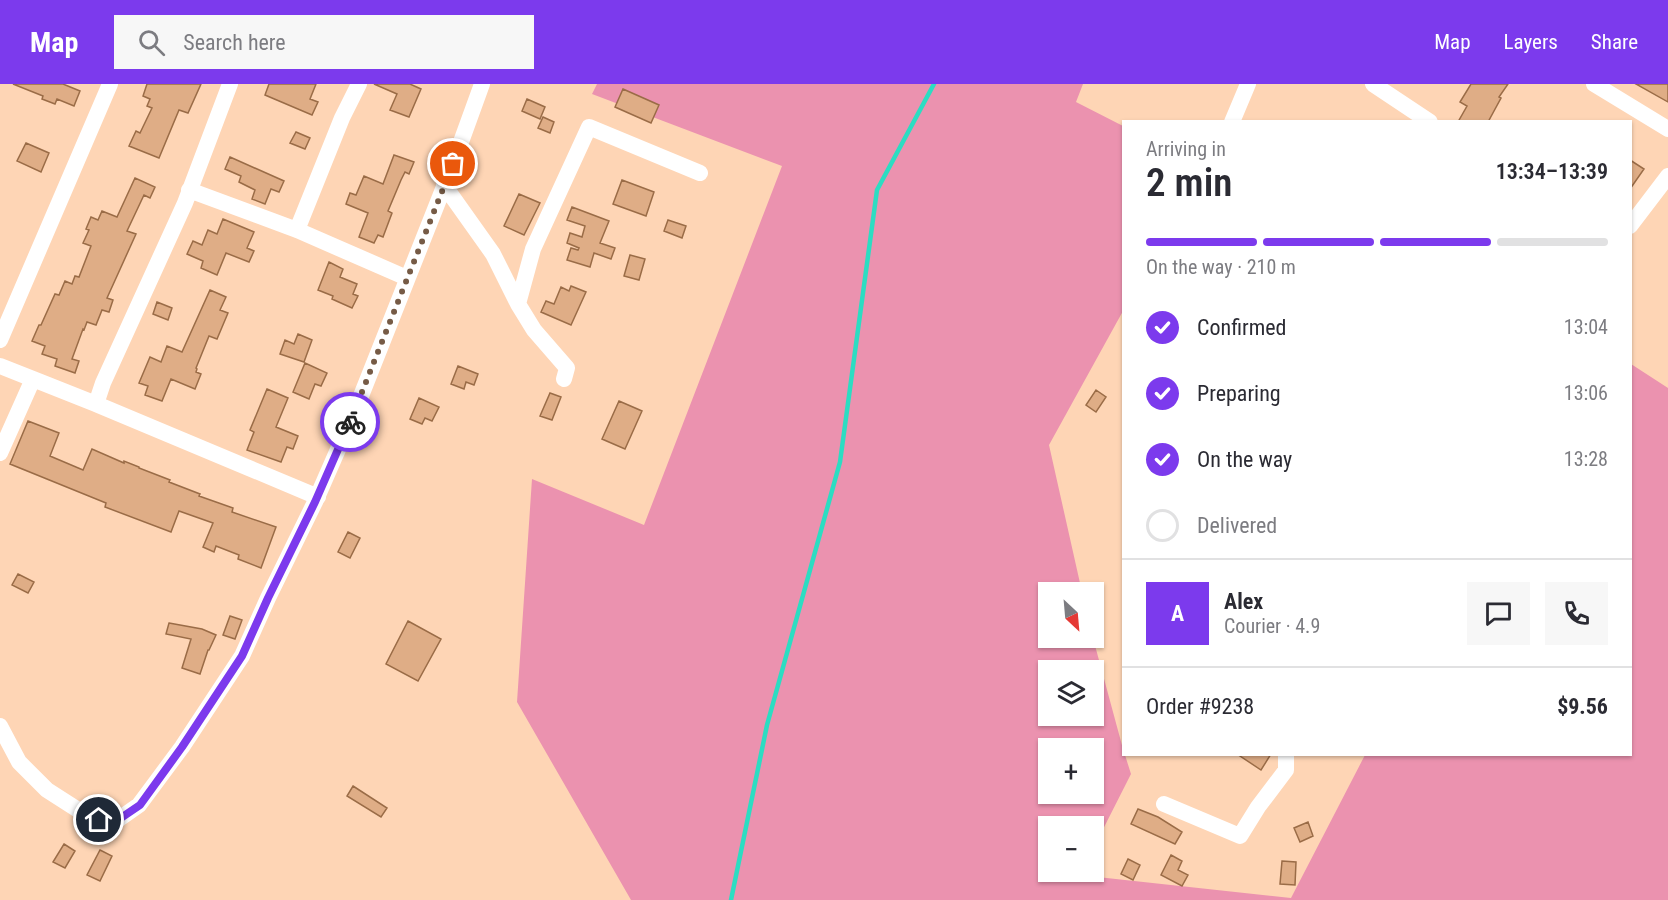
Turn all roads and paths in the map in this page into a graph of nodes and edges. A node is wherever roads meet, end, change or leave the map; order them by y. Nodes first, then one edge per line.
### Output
1 (110, 84) edge
2 (230, 84) edge
3 (359, 84) edge
4 (482, 84) edge
5 (1248, 84) edge
6 (1373, 84) edge
7 (1594, 84) edge
8 (1233, 120) edge
9 (1427, 120) edge
10 (1668, 129) edge
11 (700, 173) dead end
12 (1668, 176) edge
13 (444, 185) junction
14 (189, 190) junction
15 (1632, 223) edge
16 (297, 230) junction
17 (407, 278) junction
18 (518, 304) junction
19 (0, 340) edge
20 (0, 366) edge
21 (33, 379) junction
22 (564, 379) dead end
23 (96, 404) junction
24 (0, 453) edge
25 (318, 497) junction
26 (0, 726) edge
27 (1286, 756) edge
28 (1164, 804) dead end

1 - 19 street
2 - 14 street
3 - 16 street
4 - 13 street
5 - 8 street
6 - 9 street
7 - 10 street
11 - 18 street
12 - 15 street
13 - 17 street
13 - 18 street
14 - 16 street
14 - 23 street
16 - 17 street
17 - 25 street
18 - 22 street
20 - 21 street
21 - 23 street
21 - 24 street
23 - 25 street
25 - 26 street
27 - 28 street

